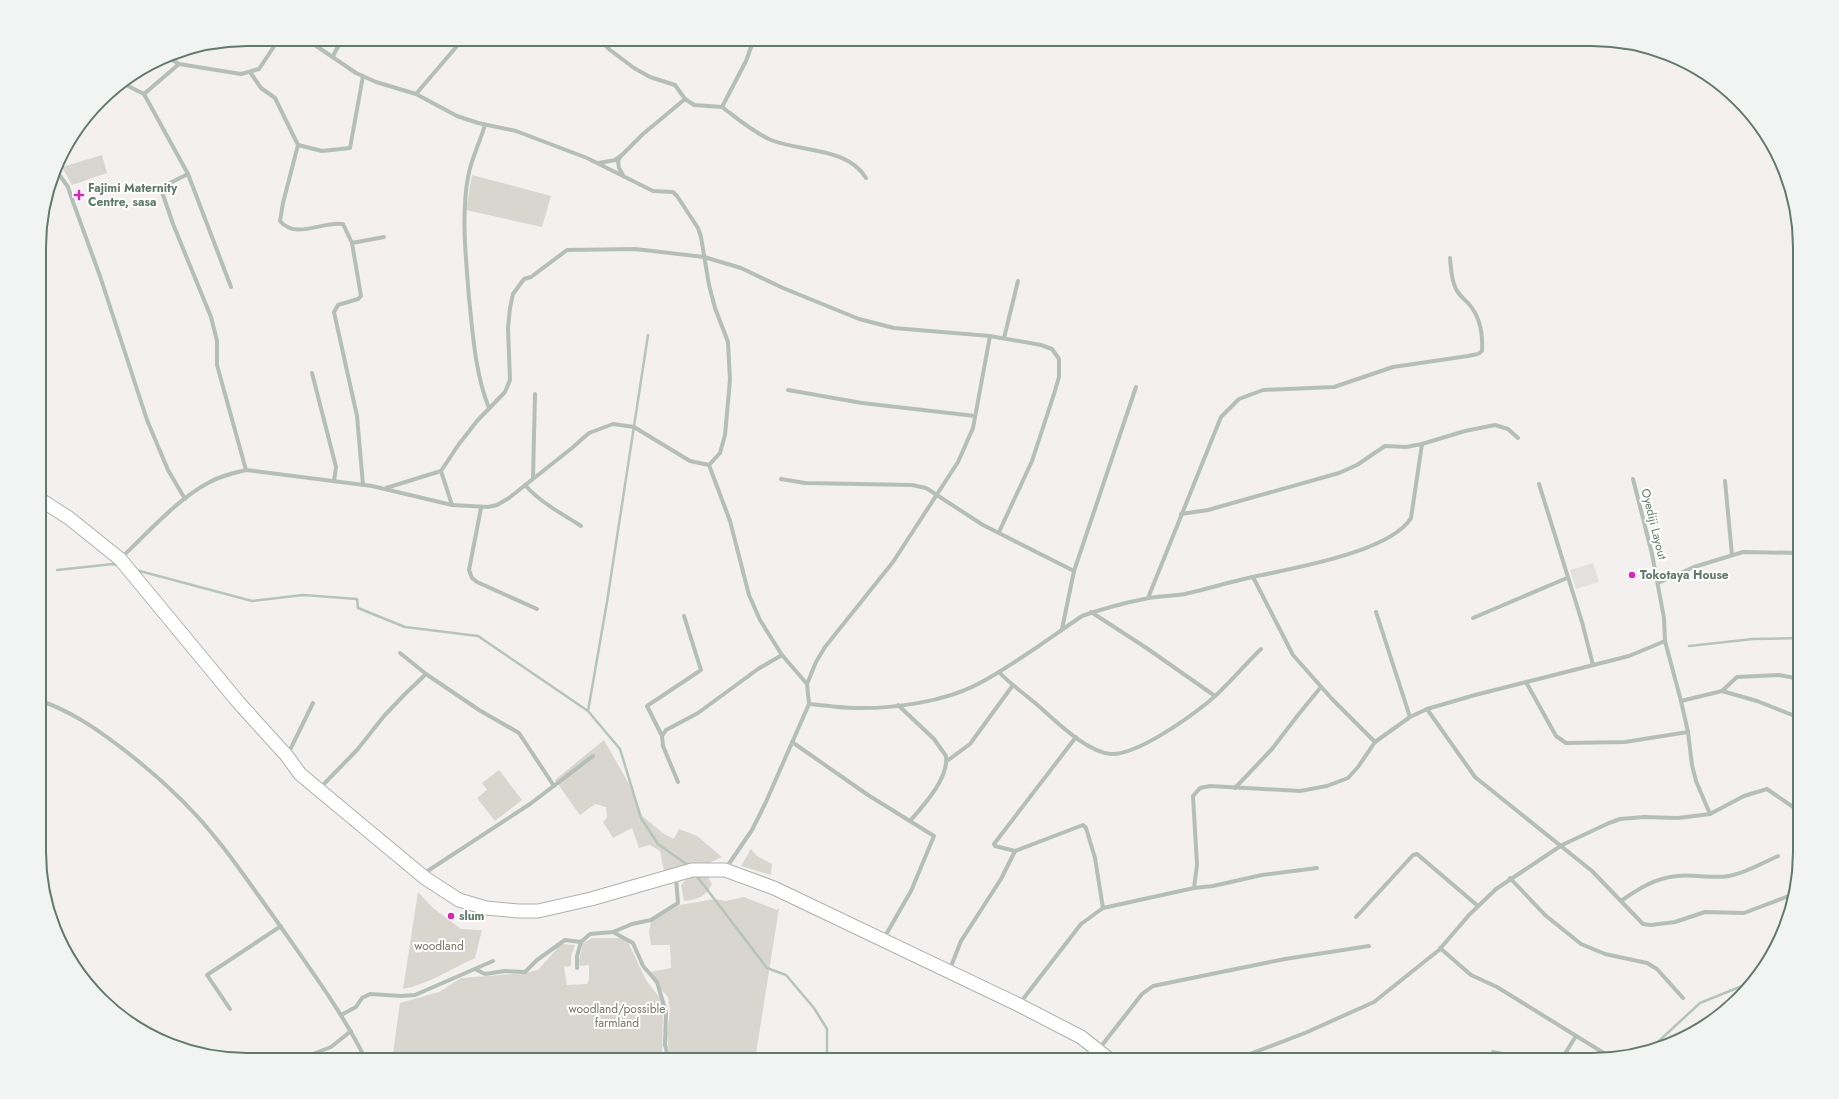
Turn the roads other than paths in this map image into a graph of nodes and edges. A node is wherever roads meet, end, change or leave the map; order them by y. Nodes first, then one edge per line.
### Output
1 (275, 46) edge
2 (317, 46) edge
3 (338, 46) edge
4 (456, 46) edge
5 (606, 46) edge
6 (751, 46) edge
7 (333, 56) junction
8 (173, 60) edge
9 (179, 64) junction
10 (250, 72) junction
11 (363, 76) junction
12 (128, 86) edge
13 (144, 94) junction
14 (416, 94) junction
15 (685, 99) junction
16 (722, 107) junction
17 (486, 125) junction
18 (298, 146) junction
19 (622, 155) junction
20 (598, 163) junction
21 (188, 174) junction
22 (59, 175) edge
23 (624, 176) junction
24 (866, 178) dead end
25 (384, 237) dead end
26 (352, 243) junction
27 (704, 257) junction
28 (1450, 258) dead end
29 (1018, 281) dead end
30 (231, 287) dead end
31 (990, 336) junction
32 (1004, 338) junction
33 (312, 374) dead end
34 (1136, 387) dead end
35 (788, 390) dead end
36 (536, 394) dead end
37 (489, 408) junction
38 (975, 416) junction
39 (1518, 438) dead end
40 (1422, 444) junction
41 (709, 465) junction
42 (246, 470) junction
43 (441, 471) junction
44 (533, 478) junction
45 (781, 479) dead end
46 (1633, 479) dead end
47 (334, 481) junction
48 (1725, 481) dead end
49 (1539, 484) dead end
50 (363, 485) junction
51 (526, 485) junction
52 (386, 488) junction
53 (937, 494) junction
54 (185, 498) junction
55 (46, 503) edge
56 (452, 505) junction
57 (481, 508) junction
58 (1181, 514) junction
59 (581, 526) dead end
60 (999, 532) junction
61 (1793, 553) edge
62 (1732, 555) junction
63 (120, 559) junction
64 (1074, 571) junction
65 (1253, 577) junction
66 (1567, 578) junction
67 (1658, 583) junction
68 (1148, 598) junction
69 (537, 609) dead end
70 (1091, 612) junction
71 (1376, 612) dead end
72 (684, 616) dead end
73 (1473, 618) dead end
74 (1062, 630) junction
75 (1665, 642) junction
76 (1261, 649) dead end
77 (400, 653) dead end
78 (782, 655) junction
79 (1593, 666) junction
80 (999, 672) junction
81 (426, 674) junction
82 (1793, 678) edge
83 (1526, 682) junction
84 (807, 684) junction
85 (1013, 685) junction
86 (1321, 688) junction
87 (1722, 691) junction
88 (1215, 696) junction
89 (1681, 701) junction
90 (46, 703) edge
91 (313, 703) dead end
92 (809, 704) junction
93 (898, 705) junction
94 (1427, 709) junction
95 (1793, 715) edge
96 (1410, 716) junction
97 (1688, 732) junction
98 (662, 736) junction
99 (1076, 737) junction
100 (792, 742) junction
101 (1375, 742) junction
102 (287, 756) junction
103 (593, 756) dead end
104 (947, 761) junction
105 (678, 782) dead end
106 (554, 786) junction
107 (1235, 788) junction
108 (318, 790) junction
109 (1793, 807) edge
110 (1710, 814) junction
111 (910, 821) junction
112 (1562, 845) junction
113 (1015, 851) junction
114 (1778, 856) dead end
115 (1317, 868) dead end
116 (724, 870) junction
117 (422, 875) junction
118 (675, 875) junction
119 (1510, 878) junction
120 (1194, 888) junction
121 (1788, 896) edge
122 (1620, 901) junction
123 (1478, 906) junction
124 (1103, 908) junction
125 (1356, 917) dead end
126 (281, 926) junction
127 (613, 932) junction
128 (882, 940) junction
129 (581, 942) junction
130 (1369, 946) dead end
131 (1440, 948) junction
132 (493, 961) dead end
133 (577, 968) dead end
134 (475, 969) junction
135 (948, 972) junction
136 (1683, 998) dead end
137 (1019, 1005) junction
138 (230, 1009) dead end
139 (341, 1015) junction
140 (351, 1031) junction
141 (1576, 1036) junction
142 (1098, 1050) junction
143 (1493, 1052) dead end
144 (315, 1053) edge
145 (362, 1053) edge
146 (667, 1053) edge
147 (1102, 1053) edge
148 (1252, 1053) edge
149 (1498, 1053) edge
150 (1565, 1053) edge
151 (1605, 1053) edge

1 - 10 street
2 - 7 street
3 - 7 street
4 - 14 street
5 - 15 street
6 - 16 street
7 - 11 street
8 - 9 street
9 - 10 street
9 - 13 street
10 - 18 street
11 - 14 street
11 - 18 street
12 - 13 street
13 - 21 street
14 - 17 street
15 - 16 street
15 - 19 street
16 - 24 street
17 - 20 street
17 - 37 street
18 - 26 street
19 - 20 street
19 - 23 street
20 - 23 street
21 - 30 street
21 - 42 street
22 - 54 street
23 - 27 street
25 - 26 street
26 - 50 street
27 - 31 street
27 - 37 street
27 - 41 street
28 - 58 street
29 - 32 street
31 - 32 street
31 - 38 street
32 - 60 street
33 - 47 street
34 - 64 street
35 - 38 street
36 - 44 street
37 - 43 street
38 - 53 street
39 - 40 street
40 - 58 street
40 - 65 street
41 - 44 street
41 - 78 street
42 - 47 street
42 - 54 street
43 - 52 street
43 - 56 street
44 - 51 street
45 - 53 street
46 - 67 street, Oyediji Layout
47 - 50 street
48 - 62 street
49 - 66 street
50 - 52 street
51 - 57 street
51 - 59 street
52 - 56 street
53 - 60 street
53 - 84 street
54 - 63 street
55 - 63 main road
56 - 57 street
57 - 69 street
58 - 68 street
60 - 64 street
61 - 62 street
62 - 67 street
63 - 102 main road
64 - 74 street
65 - 68 street
65 - 86 street
66 - 73 street
66 - 79 street
67 - 75 street, Oyediji Layout
68 - 70 street
70 - 74 street
70 - 88 street
71 - 96 street
72 - 98 street
74 - 80 street
75 - 79 street
75 - 89 street, Oyediji Layout
76 - 88 street
77 - 81 street
78 - 84 street
78 - 98 street
79 - 83 street
80 - 85 street
80 - 93 street
81 - 106 street
81 - 108 street
82 - 87 street
83 - 94 street
83 - 97 street
84 - 92 street
85 - 99 street
85 - 104 street
86 - 101 street
86 - 107 street
87 - 89 street
87 - 95 street
88 - 99 street
89 - 97 street, Oyediji Layout
90 - 126 street
91 - 102 street
92 - 93 street
92 - 100 street
93 - 104 street
94 - 96 street
94 - 112 street
96 - 101 street
97 - 110 street, Oyediji Layout
98 - 105 street
99 - 113 street
100 - 111 street
100 - 116 street
101 - 107 street
102 - 108 main road
103 - 106 street
104 - 111 street
106 - 117 street
107 - 120 street
108 - 117 main road
109 - 110 street
110 - 112 street
111 - 128 street
112 - 119 street
112 - 122 street
113 - 124 street
113 - 135 street
114 - 122 street
115 - 120 street
116 - 118 main road
116 - 128 main road
117 - 118 main road
118 - 127 street
119 - 123 street
119 - 136 street
120 - 124 street
121 - 122 street
123 - 125 street
123 - 131 street
124 - 137 street
126 - 138 street
126 - 139 street
127 - 129 street
127 - 146 street
128 - 135 main road
129 - 133 street
129 - 134 street
130 - 142 street
131 - 141 street
131 - 148 street
132 - 134 street
134 - 139 street
135 - 137 main road
137 - 142 main road
139 - 140 street
140 - 144 street
140 - 145 street
141 - 150 street
141 - 151 street
142 - 147 main road
143 - 149 street

